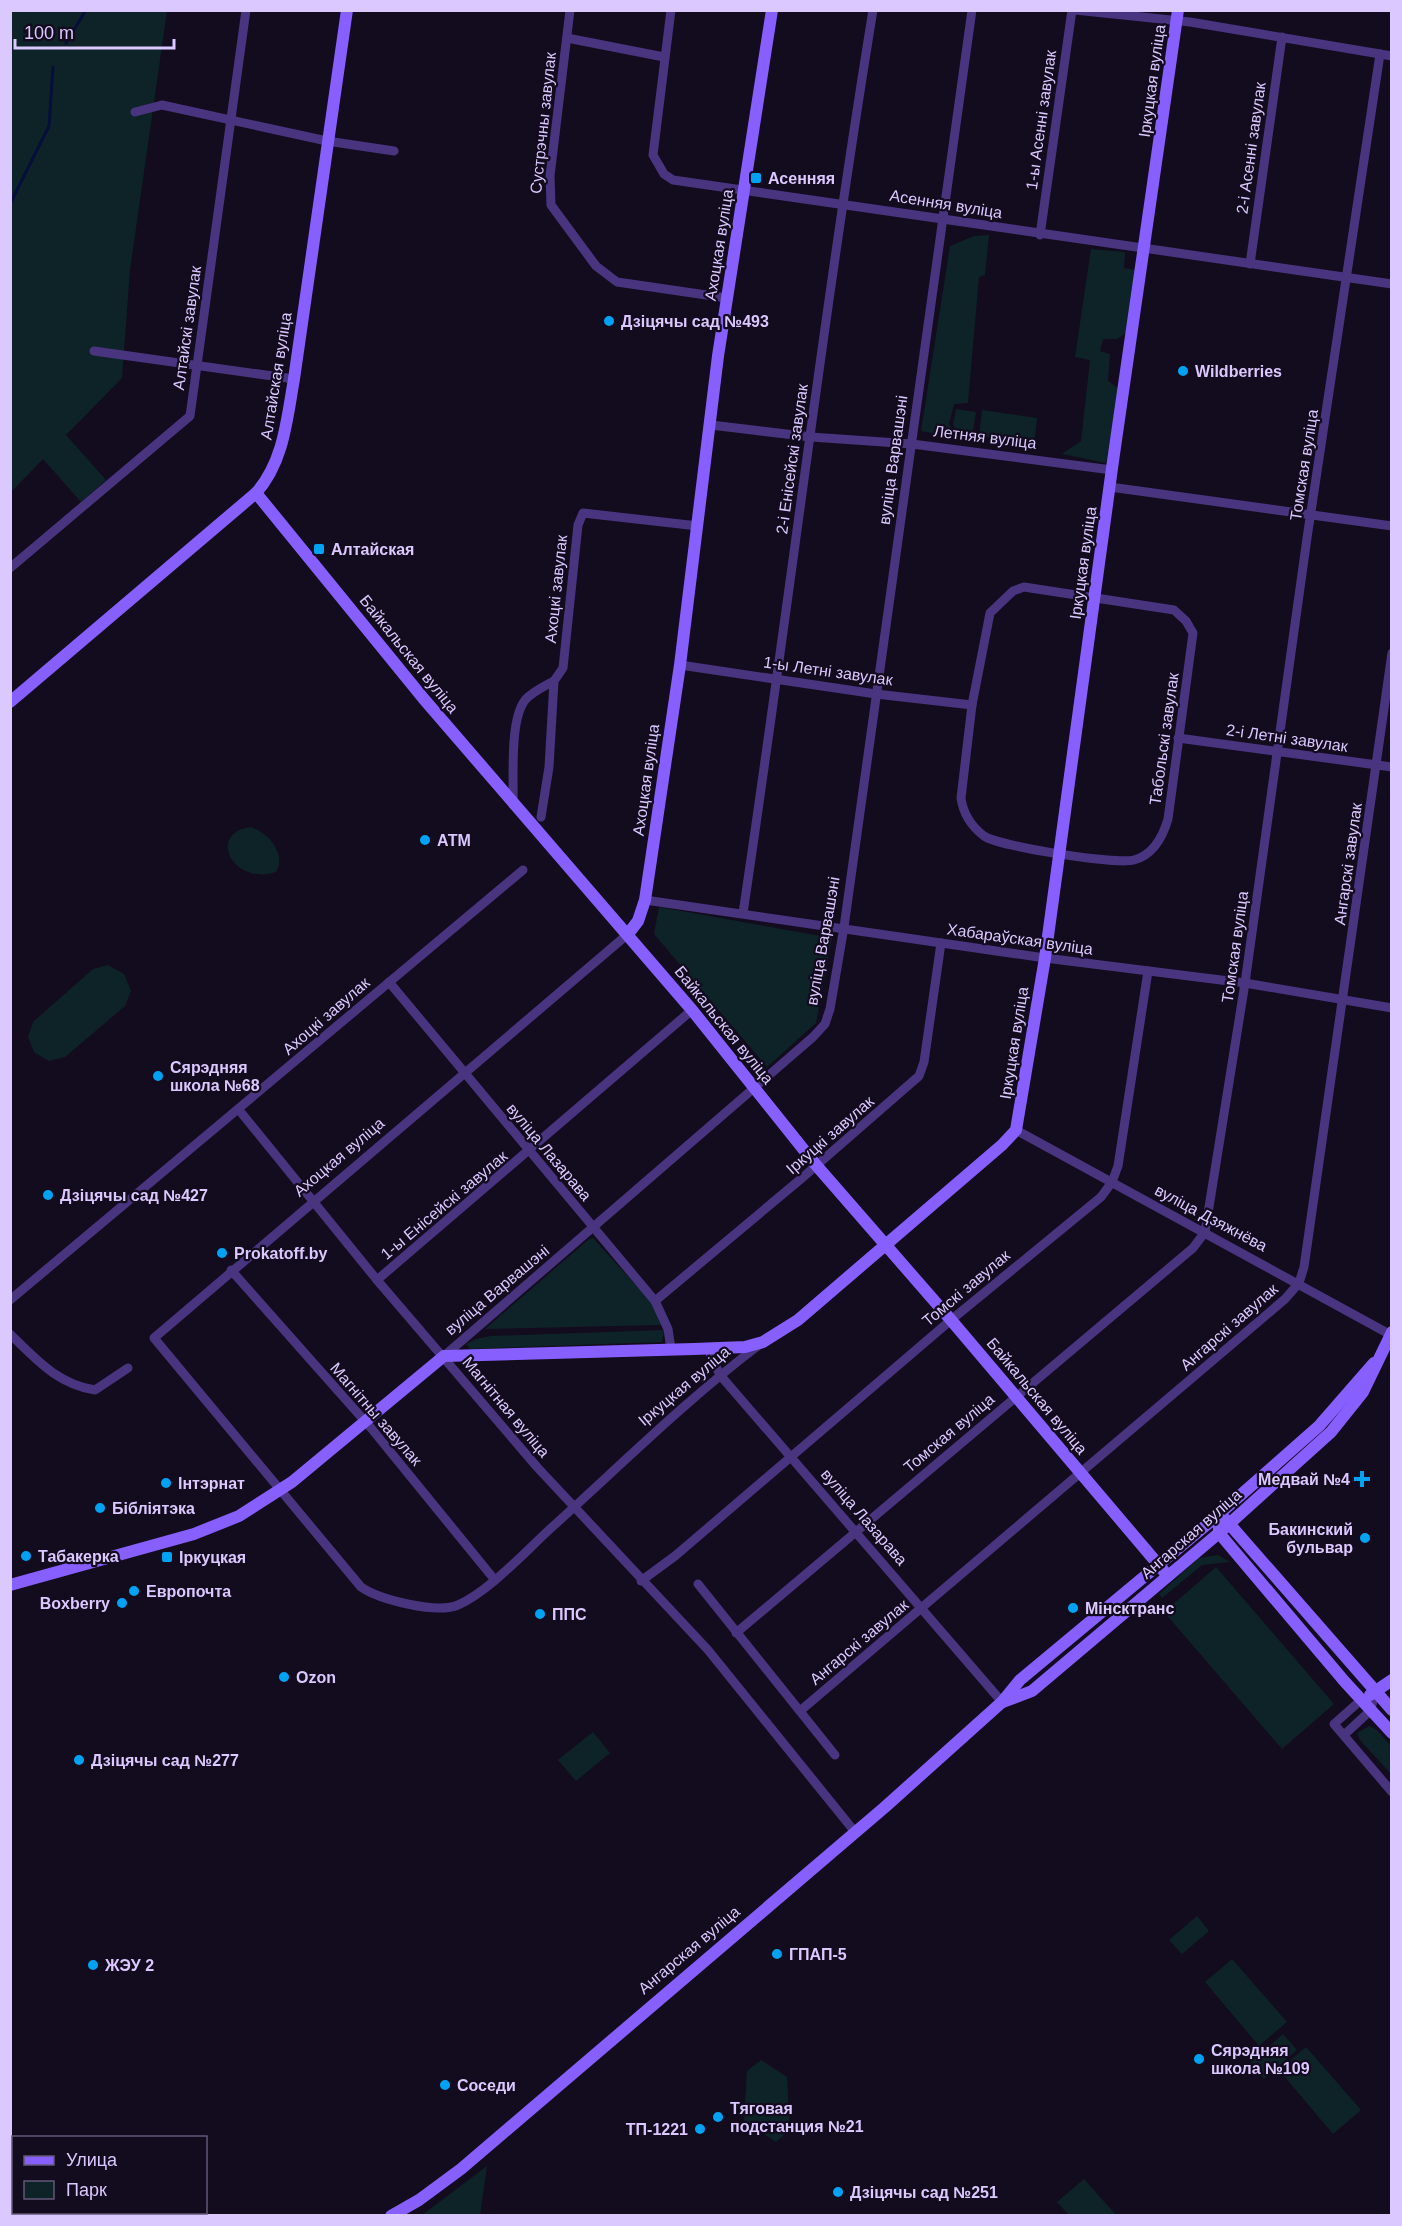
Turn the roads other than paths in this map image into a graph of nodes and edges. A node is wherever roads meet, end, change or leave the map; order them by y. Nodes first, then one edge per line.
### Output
1 (246, 10) edge
2 (346, 10) edge
3 (570, 10) edge
4 (671, 10) edge
5 (772, 10) edge
6 (873, 10) edge
7 (972, 10) edge
8 (1074, 10) edge
9 (1178, 15) edge
10 (1282, 37) junction
11 (567, 38) junction
12 (1380, 54) junction
13 (1392, 56) edge
14 (664, 57) junction
15 (135, 112) dead end
16 (230, 121) junction
17 (327, 141) junction
18 (394, 152) dead end
19 (745, 191) junction
20 (841, 204) junction
21 (943, 219) junction
22 (1040, 235) junction
23 (1144, 249) junction
24 (1250, 264) junction
25 (1347, 277) junction
26 (1392, 284) edge
27 (727, 298) junction
28 (94, 351) dead end
29 (198, 366) junction
30 (294, 380) junction
31 (711, 425) junction
32 (811, 437) junction
33 (912, 444) junction
34 (1112, 470) junction
35 (1110, 487) junction
36 (256, 492) junction
37 (1312, 515) junction
38 (698, 526) junction
39 (1392, 526) edge
40 (10, 568) edge
41 (1095, 598) junction
42 (1392, 652) edge
43 (680, 665) junction
44 (778, 679) junction
45 (554, 681) junction
46 (876, 694) junction
47 (10, 702) edge
48 (972, 705) junction
49 (1178, 738) junction
50 (1278, 752) junction
51 (1377, 765) junction
52 (1392, 767) edge
53 (513, 804) junction
54 (541, 817) dead end
55 (1058, 853) junction
56 (524, 870) dead end
57 (645, 900) junction
58 (743, 913) junction
59 (844, 927) junction
60 (628, 934) junction
61 (941, 943) junction
62 (1045, 958) junction
63 (1148, 971) junction
64 (389, 982) junction
65 (1245, 983) junction
66 (1343, 999) junction
67 (1392, 1008) edge
68 (692, 1010) junction
69 (465, 1075) junction
70 (755, 1088) junction
71 (239, 1110) junction
72 (1016, 1130) junction
73 (530, 1152) junction
74 (816, 1165) junction
75 (1113, 1182) junction
76 (312, 1201) junction
77 (593, 1229) junction
78 (1205, 1232) junction
79 (885, 1245) junction
80 (231, 1270) junction
81 (377, 1280) junction
82 (1299, 1283) junction
83 (10, 1300) edge
84 (655, 1301) junction
85 (951, 1320) junction
86 (1391, 1333) edge
87 (10, 1334) edge
88 (763, 1342) junction
89 (708, 1348) junction
90 (670, 1349) junction
91 (444, 1356) junction
92 (1374, 1363) junction
93 (128, 1368) dead end
94 (720, 1375) junction
95 (1015, 1396) junction
96 (363, 1420) junction
97 (792, 1456) junction
98 (1082, 1474) junction
99 (281, 1490) junction
100 (574, 1507) junction
101 (1218, 1515) junction
102 (1231, 1522) junction
103 (856, 1531) junction
104 (1219, 1533) junction
105 (1158, 1565) junction
106 (1168, 1576) junction
107 (494, 1579) junction
108 (641, 1581) junction
109 (698, 1584) dead end
110 (10, 1585) edge
111 (922, 1608) junction
112 (736, 1633) junction
113 (1392, 1680) edge
114 (1376, 1692) junction
115 (1361, 1700) junction
116 (1002, 1702) junction
117 (1392, 1710) edge
118 (800, 1711) junction
119 (1370, 1711) junction
120 (1392, 1733) edge
121 (1344, 1735) junction
122 (835, 1755) dead end
123 (1392, 1792) edge
124 (855, 1832) junction
125 (391, 2216) edge

1 - 16 street, Алтайскі завулак
2 - 17 main road, Алтайская вуліца
3 - 11 street, Сустрэчны завулак
4 - 14 street, Асенняя вуліца
5 - 19 main road, Ахоцкая вуліца
6 - 20 street, 2-і Енісейскі завулак
7 - 21 street, вуліца Варвашэні
8 - 9 street
8 - 22 street, 1-ы Асенні завулак
9 - 10 street
9 - 23 main road, Іркуцкая вуліца
10 - 12 street
10 - 24 street, 2-і Асенні завулак
11 - 14 street
11 - 27 street, Сустрэчны завулак
12 - 13 street
12 - 25 street, Томская вуліца
14 - 19 street, Асенняя вуліца
15 - 16 street
16 - 17 street
16 - 29 street, Алтайскі завулак
17 - 18 street
17 - 30 main road, Алтайская вуліца
19 - 20 street, Асенняя вуліца
19 - 27 main road, Ахоцкая вуліца
20 - 21 street, Асенняя вуліца
20 - 32 street, 2-і Енісейскі завулак
21 - 22 street, Асенняя вуліца
21 - 33 street, вуліца Варвашэні
22 - 23 street, Асенняя вуліца
23 - 24 street, Асенняя вуліца
23 - 34 main road, Іркуцкая вуліца
24 - 25 street, Асенняя вуліца
25 - 26 street, Асенняя вуліца
25 - 37 street, Томская вуліца
27 - 31 main road, Ахоцкая вуліца
28 - 29 street
29 - 30 street
29 - 40 street, Алтайскі завулак
30 - 36 main road, Алтайская вуліца
31 - 32 street, Летняя вуліца
31 - 38 main road, Ахоцкая вуліца
32 - 33 street, Летняя вуліца
32 - 44 street, 2-і Енісейскі завулак
33 - 34 street, Летняя вуліца
33 - 46 street, вуліца Варвашэні
34 - 35 main road, Іркуцкая вуліца
35 - 37 street
35 - 41 main road, Іркуцкая вуліца
36 - 47 main road, Алтайская вуліца
36 - 53 main road, Байкальская вуліца
37 - 39 street
37 - 50 street, Томская вуліца
38 - 43 main road, Ахоцкая вуліца
38 - 45 street, Ахоцкі завулак
41 - 48 street, Табольскі завулак
41 - 49 street, Табольскі завулак
41 - 55 main road, Іркуцкая вуліца
42 - 51 street, Ангарскі завулак
43 - 44 street, 1-ы Летні завулак
43 - 57 main road, Ахоцкая вуліца
44 - 46 street, 1-ы Летні завулак
44 - 58 street, 2-і Енісейскі завулак
45 - 53 street
45 - 54 street, Ахоцкі завулак
46 - 48 street, 1-ы Летні завулак
46 - 59 street, вуліца Варвашэні
48 - 55 street, Табольскі завулак
49 - 50 street, 2-і Летні завулак
49 - 55 street, Табольскі завулак
50 - 51 street, 2-і Летні завулак
50 - 65 street, Томская вуліца
51 - 52 street, 2-і Летні завулак
51 - 66 street, Ангарскі завулак
53 - 60 main road, Байкальская вуліца
55 - 62 main road, Іркуцкая вуліца
56 - 64 street, Ахоцкі завулак
57 - 58 street, Хабараўская вуліца
57 - 60 main road, Ахоцкая вуліца
58 - 59 street, Хабараўская вуліца
59 - 61 street, Хабараўская вуліца
59 - 70 street, вуліца Варвашэні
60 - 68 main road, Байкальская вуліца
60 - 69 street, Ахоцкая вуліца
61 - 62 street, Хабараўская вуліца
61 - 74 street, Іркуцкі завулак
62 - 63 street, Хабараўская вуліца
62 - 72 main road, Іркуцкая вуліца
63 - 65 street, Хабараўская вуліца
63 - 75 street, Томскі завулак
64 - 69 street, вуліца Лазарава
64 - 71 street, Ахоцкі завулак
65 - 66 street, Хабараўская вуліца
65 - 78 street, Томская вуліца
66 - 67 street, Хабараўская вуліца
66 - 82 street, Ангарскі завулак
68 - 70 main road, Байкальская вуліца
68 - 73 street, 1-ы Енісейскі завулак
69 - 73 street, вуліца Лазарава
69 - 76 street, Ахоцкая вуліца
70 - 74 main road, Байкальская вуліца
70 - 77 street, вуліца Варвашэні
71 - 76 street, Магнітная вуліца
71 - 83 street, Ахоцкі завулак
72 - 75 street, вуліца Дзяжнёва
72 - 79 main road, Іркуцкая вуліца
73 - 77 street, вуліца Лазарава
73 - 81 street, 1-ы Енісейскі завулак
74 - 79 main road, Байкальская вуліца
74 - 84 street, Іркуцкі завулак
75 - 78 street, вуліца Дзяжнёва
75 - 85 street, Томскі завулак
76 - 80 street, Ахоцкая вуліца
76 - 81 street, Магнітная вуліца
77 - 84 street, вуліца Лазарава
77 - 91 street, вуліца Варвашэні
78 - 82 street, вуліца Дзяжнёва
78 - 95 street, Томская вуліца
79 - 85 main road, Байкальская вуліца
79 - 88 main road, Іркуцкая вуліца
80 - 96 street, Магнітны завулак
80 - 99 street, Ахоцкая вуліца
81 - 91 street, Магнітная вуліца
82 - 86 street, вуліца Дзяжнёва
82 - 98 street, Ангарскі завулак
84 - 90 street, вуліца Лазарава
85 - 95 main road, Байкальская вуліца
85 - 97 street, Томскі завулак
86 - 92 main road, Ангарская вуліца
87 - 93 street
88 - 89 main road
88 - 94 street, Іркуцкая вуліца
89 - 90 main road
89 - 94 street, вуліца Лазарава
90 - 91 main road
91 - 96 main road, вуліца Варвашэні
91 - 100 street, Магнітная вуліца
92 - 101 main road, Ангарская вуліца
92 - 102 main road, Ангарская вуліца
94 - 97 street, вуліца Лазарава
94 - 100 street, Іркуцкая вуліца
95 - 98 main road, Байкальская вуліца
95 - 103 street, Томская вуліца
96 - 99 main road, вуліца Варвашэні
96 - 107 street, Магнітны завулак
97 - 103 street, вуліца Лазарава
97 - 108 street, Томскі завулак
98 - 105 main road, Байкальская вуліца
98 - 111 street, Ангарскі завулак
99 - 107 street, Іркуцкая вуліца
99 - 110 main road, вуліца Варвашэні
100 - 107 street, Іркуцкая вуліца
100 - 108 street, Магнітная вуліца
101 - 102 main road
101 - 104 main road
101 - 105 main road, Ангарская вуліца
102 - 104 main road, Ангарская вуліца
102 - 114 main road
103 - 111 street, вуліца Лазарава
103 - 112 street, Томская вуліца
104 - 106 main road, Ангарская вуліца
104 - 115 main road
105 - 106 main road, Байкальская вуліца
105 - 116 main road, Ангарская вуліца
106 - 116 main road, Ангарская вуліца
108 - 124 street, Магнітная вуліца
109 - 112 street
111 - 116 street, вуліца Лазарава
111 - 118 street, Ангарскі завулак
112 - 118 street
113 - 114 main road
114 - 115 main road
114 - 117 main road
114 - 119 street
115 - 119 main road
115 - 121 street
116 - 124 main road, Ангарская вуліца
118 - 122 street
119 - 120 main road
119 - 121 street
121 - 123 street
124 - 125 main road, Ангарская вуліца

